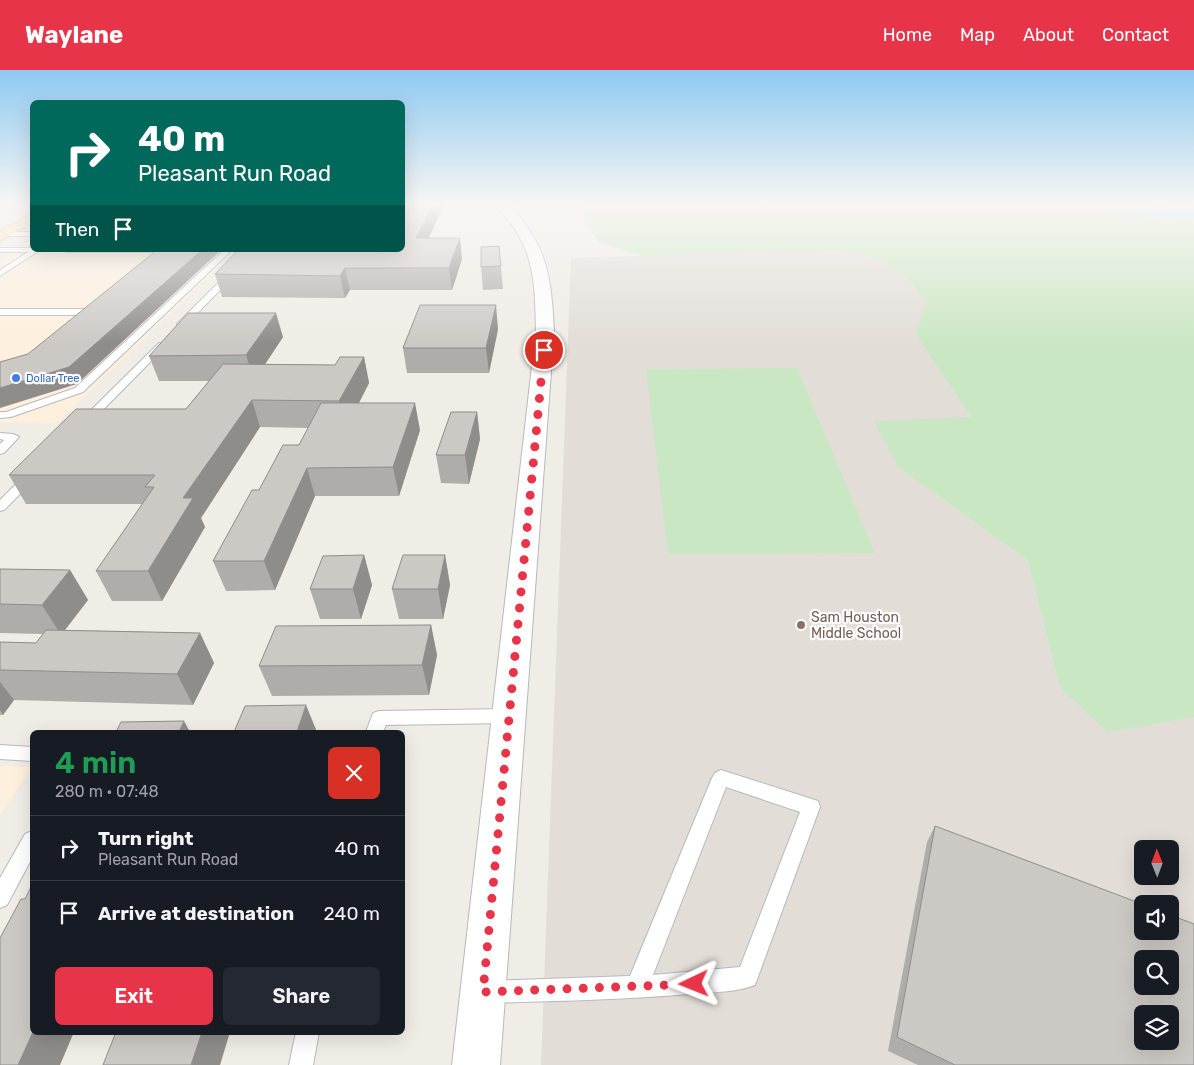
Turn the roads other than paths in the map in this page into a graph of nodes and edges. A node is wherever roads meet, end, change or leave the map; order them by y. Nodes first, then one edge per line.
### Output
1 (535, 250) edge
2 (31, 252) edge
3 (162, 252) edge
4 (226, 252) edge
5 (253, 252) edge
6 (150, 262) edge
7 (0, 274) edge
8 (0, 312) edge
9 (77, 321) edge
10 (0, 415) edge
11 (76, 432) edge
12 (0, 436) edge
13 (0, 451) edge
14 (41, 466) edge
15 (0, 507) edge
16 (509, 716) junction
17 (376, 730) edge
18 (0, 752) edge
19 (30, 754) edge
20 (30, 844) edge
21 (0, 898) edge
22 (637, 986) junction
23 (483, 992) junction
24 (307, 1035) edge
25 (301, 1065) edge
26 (476, 1065) edge

1 - 16 street
2 - 7 lane
3 - 6 lane
4 - 10 lane
5 - 11 lane
8 - 9 lane
12 - 13 lane
14 - 15 lane
16 - 17 lane
16 - 23 street
18 - 19 lane
20 - 21 lane
22 - 22 lane
22 - 23 lane
23 - 26 street
24 - 25 lane

